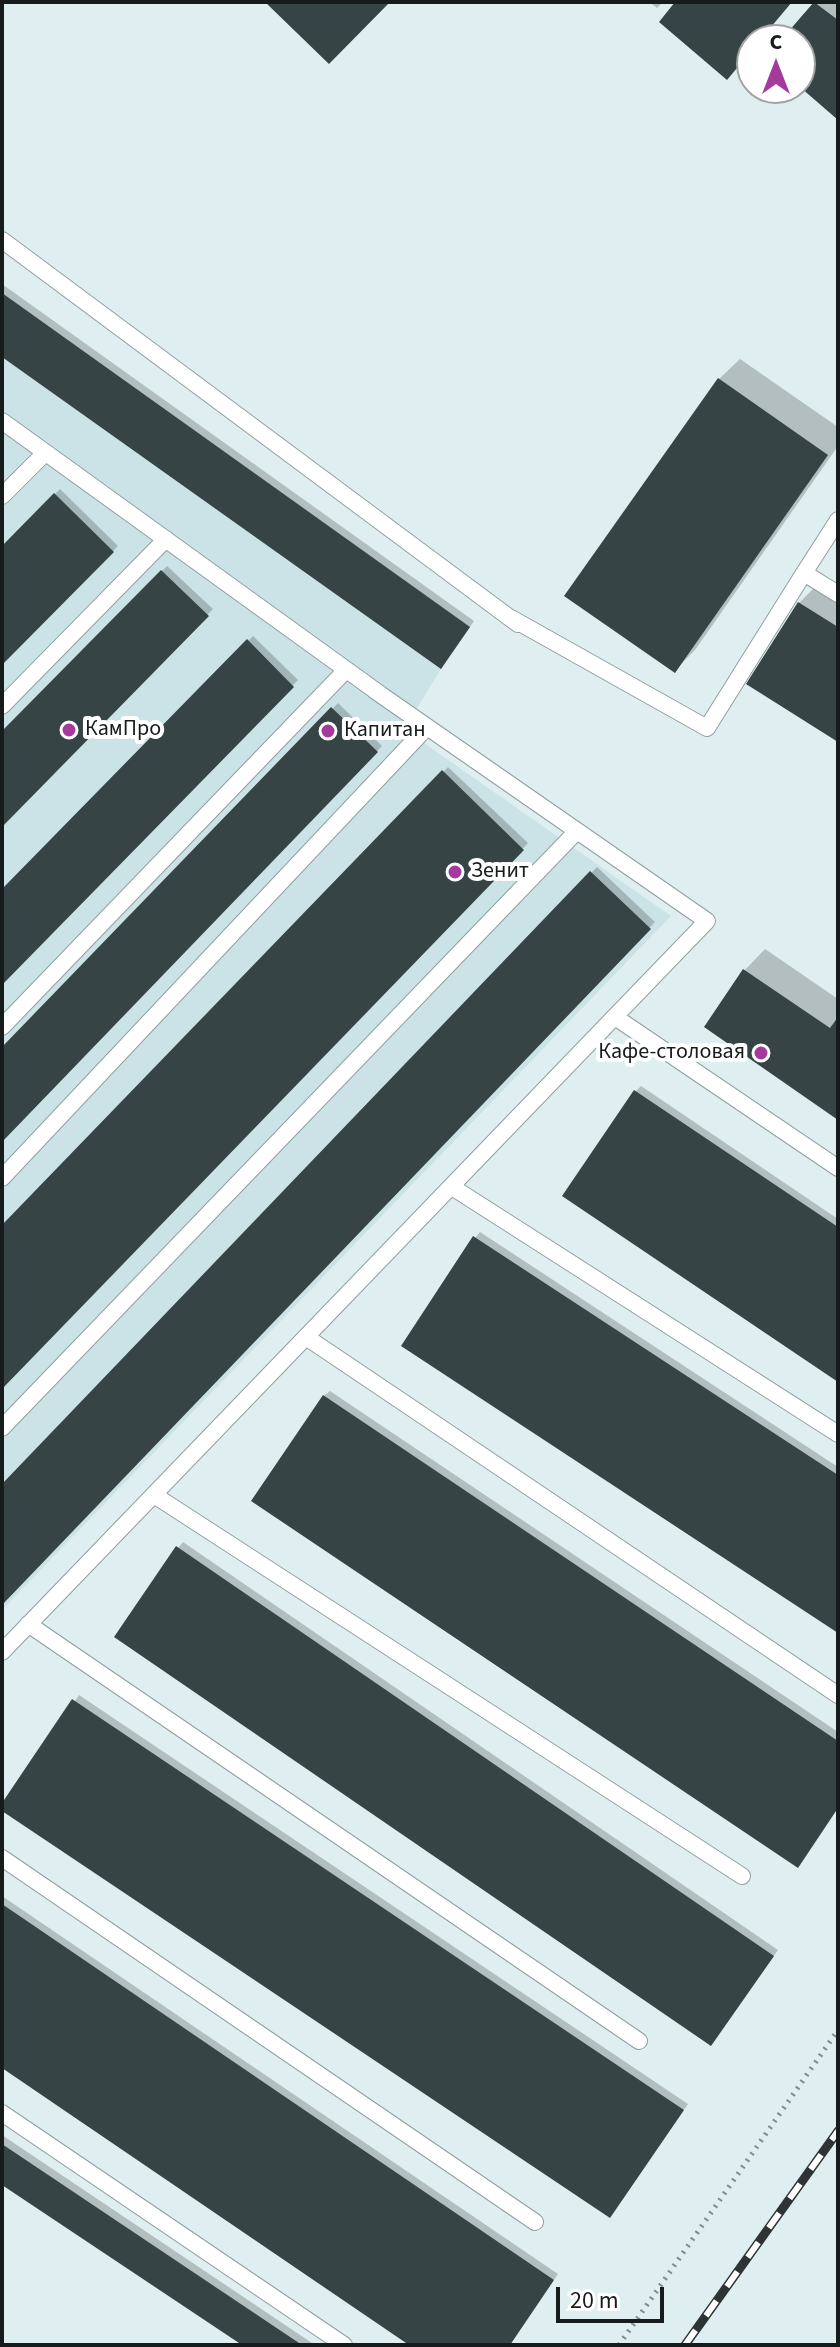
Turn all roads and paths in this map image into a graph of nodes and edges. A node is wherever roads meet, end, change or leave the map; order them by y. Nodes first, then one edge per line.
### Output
1 (2, 240) edge
2 (2, 421) edge
3 (45, 453) junction
4 (2, 496) edge
5 (838, 520) edge
6 (166, 539) junction
7 (804, 573) junction
8 (838, 594) edge
9 (346, 670) junction
10 (2, 706) edge
11 (427, 727) junction
12 (577, 831) junction
13 (615, 1017) junction
14 (2, 1027) edge
15 (838, 1168) edge
16 (2, 1178) edge
17 (452, 1187) junction
18 (306, 1337) junction
19 (2, 1428) edge
20 (838, 1434) edge
21 (154, 1495) junction
22 (28, 1624) junction
23 (2, 1652) edge
24 (838, 1695) edge
25 (2, 1858) edge
26 (742, 1876) dead end
27 (838, 2030) edge
28 (639, 2041) dead end
29 (2, 2113) edge
30 (535, 2222) dead end
31 (344, 2345) edge
32 (619, 2345) edge

1 - 7 lane
2 - 3 lane
3 - 4 lane
3 - 6 lane
5 - 7 lane
6 - 9 lane
6 - 10 lane
7 - 8 lane
9 - 11 lane
9 - 14 lane
11 - 12 lane
11 - 16 lane
12 - 13 lane
12 - 19 lane
13 - 15 lane
13 - 17 lane
17 - 18 lane
17 - 20 lane
18 - 21 lane
18 - 24 lane
21 - 22 lane
21 - 26 lane
22 - 23 lane
22 - 28 lane
25 - 30 lane
27 - 32 path
29 - 31 lane

